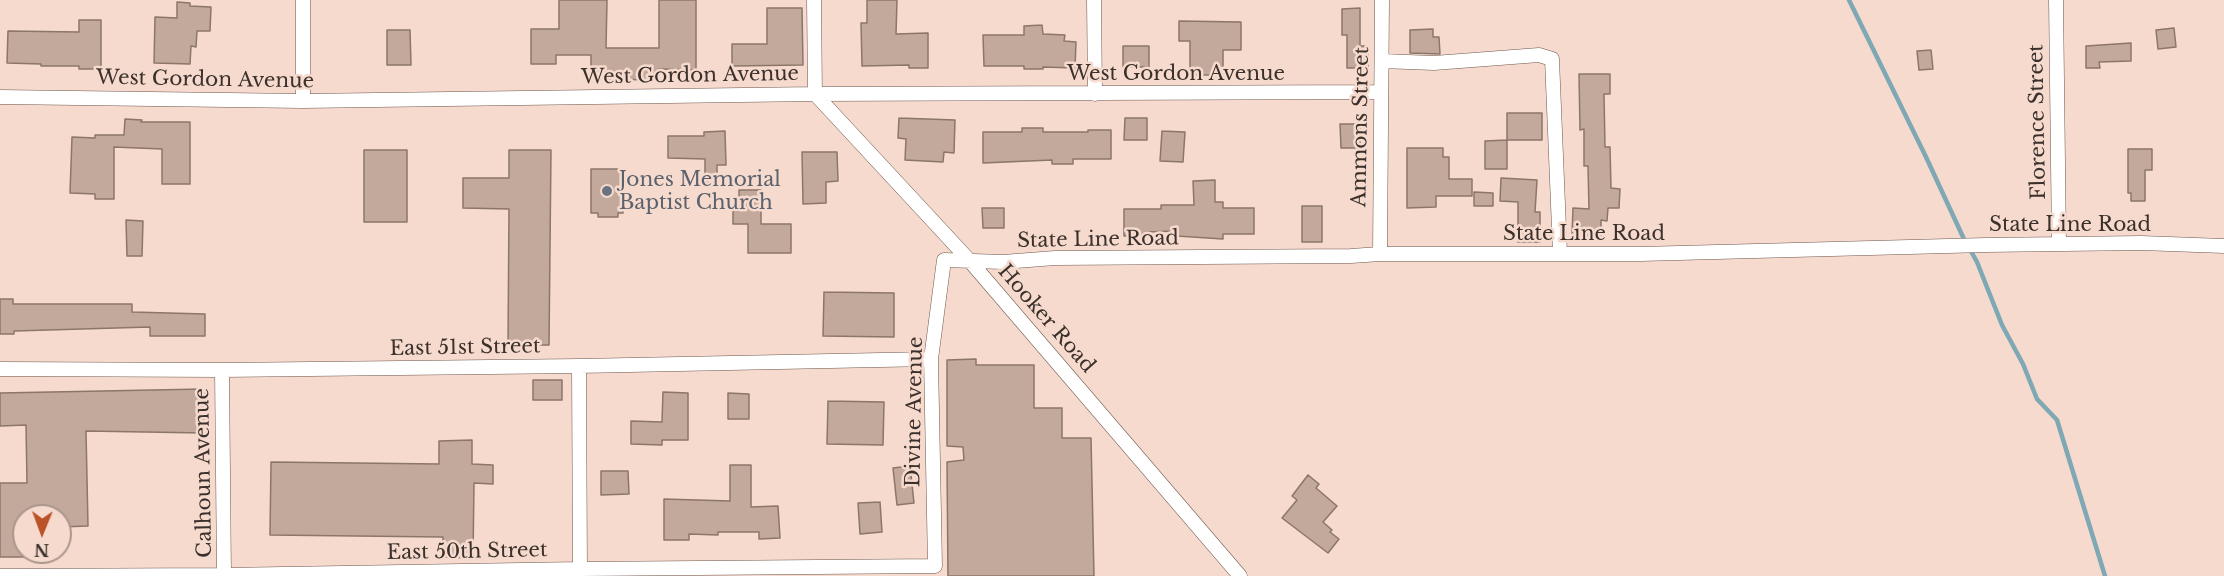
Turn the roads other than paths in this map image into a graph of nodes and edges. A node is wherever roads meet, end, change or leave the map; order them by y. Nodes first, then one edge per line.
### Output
1 (303, 0) edge
2 (814, 0) edge
3 (1094, 0) edge
4 (1382, 0) edge
5 (2055, 0) edge
6 (1382, 61) junction
7 (1381, 92) junction
8 (815, 94) junction
9 (1095, 94) junction
10 (0, 97) edge
11 (303, 101) junction
12 (2059, 244) junction
13 (2224, 246) edge
14 (1380, 254) junction
15 (1560, 254) junction
16 (944, 260) joint
17 (969, 260) junction
18 (931, 358) junction
19 (579, 366) junction
20 (0, 369) edge
21 (222, 370) junction
22 (935, 566) joint
23 (580, 573) edge
24 (0, 576) edge
25 (224, 576) edge
26 (1240, 576) edge

1 - 11 street
2 - 8 street
3 - 9 street
4 - 6 street, Ammons Street
5 - 12 street, Florence Street
6 - 7 street, Ammons Street
6 - 15 street
7 - 9 street, West Gordon Avenue
7 - 14 street, Ammons Street
8 - 9 street, West Gordon Avenue
8 - 11 street, West Gordon Avenue
8 - 17 street, Hooker Road
10 - 11 street, West Gordon Avenue
12 - 13 street, State Line Road
12 - 15 street, State Line Road
14 - 15 street, State Line Road
14 - 17 street, State Line Road
16 - 17 street, State Line Road
16 - 18 street, Divine Avenue
17 - 26 street, Hooker Road
18 - 19 street, East 51st Street
18 - 22 street, Divine Avenue
19 - 21 street, East 51st Street
19 - 23 street
20 - 21 street, East 51st Street
21 - 25 street, Calhoun Avenue
22 - 23 street, East 50th Street
23 - 25 street, East 50th Street
24 - 25 street, East 50th Street

